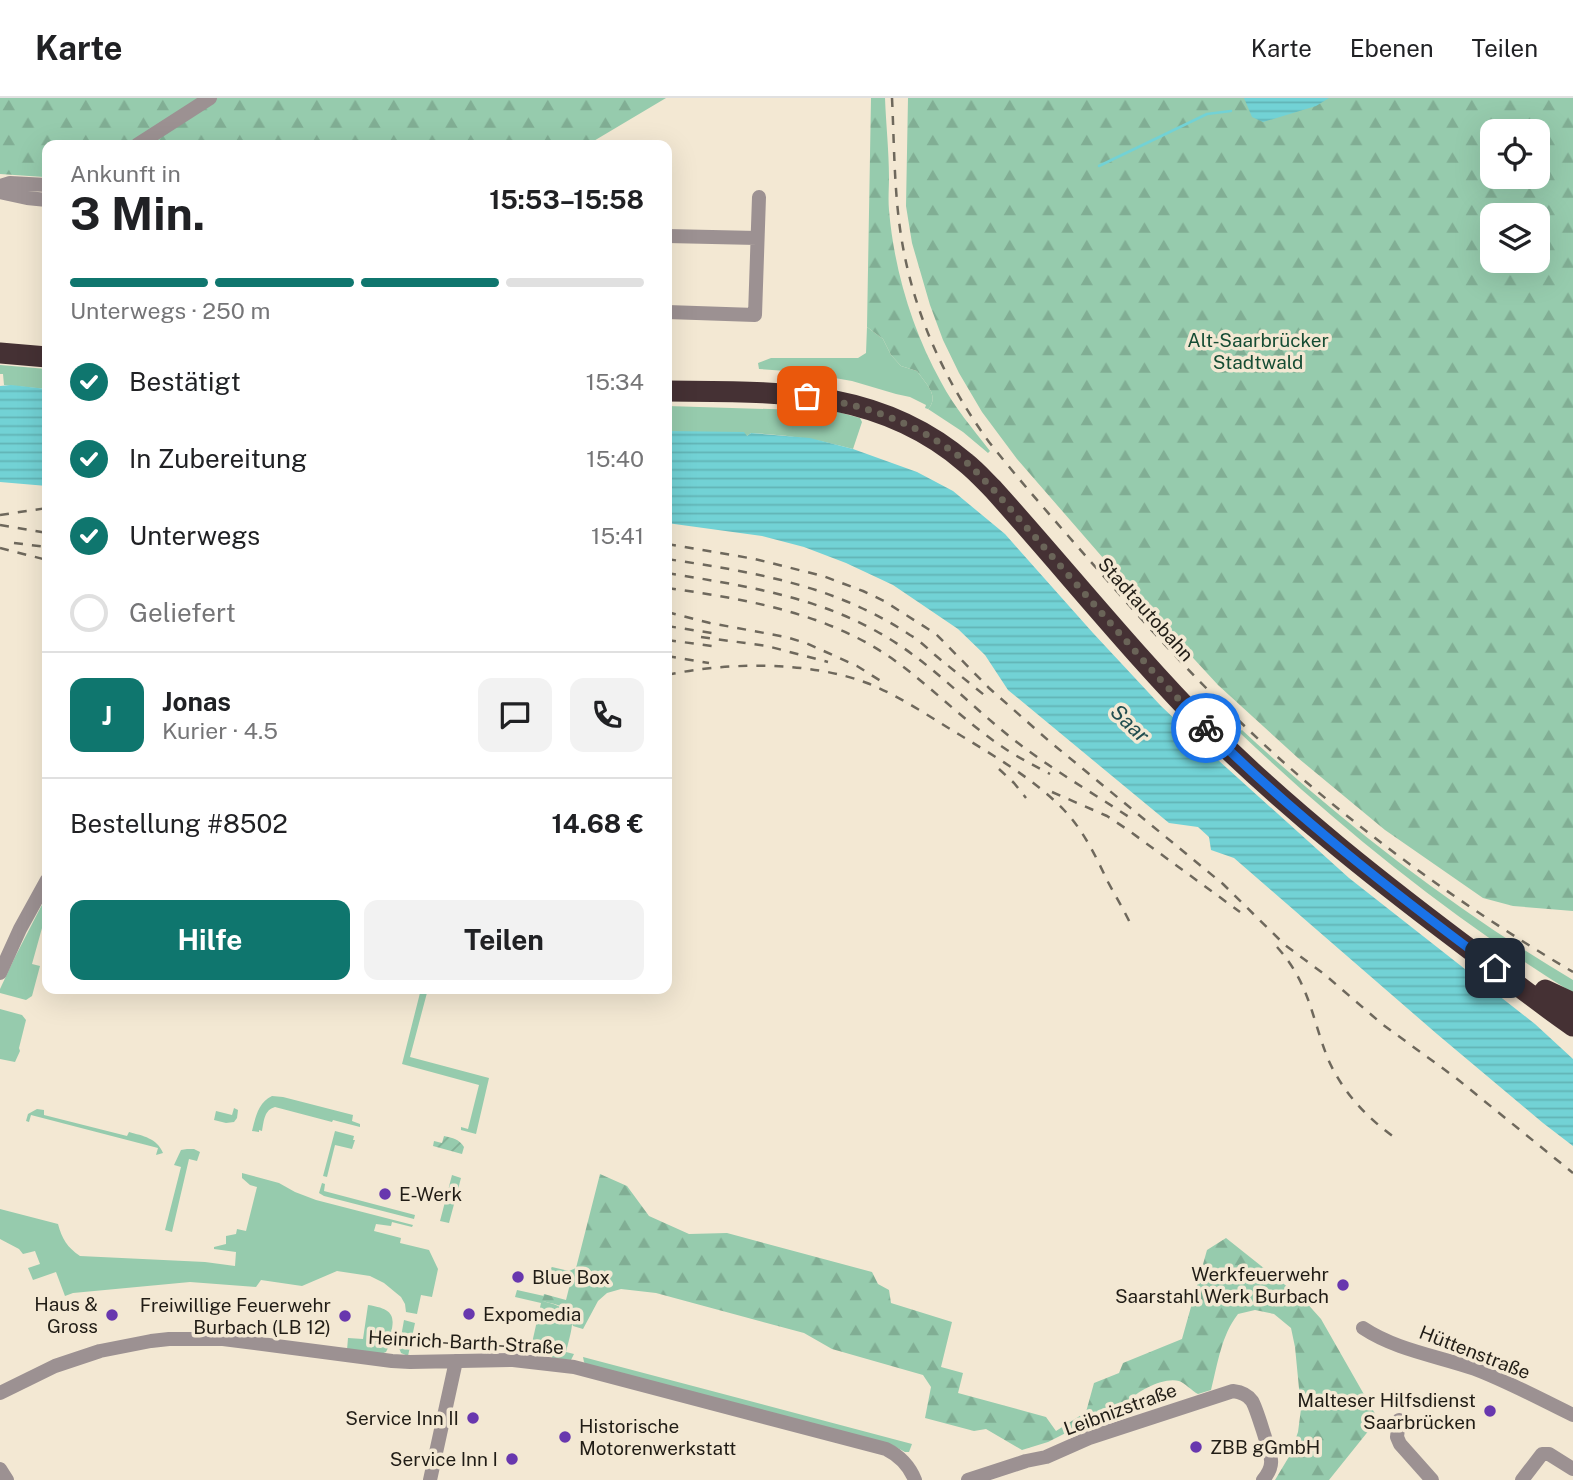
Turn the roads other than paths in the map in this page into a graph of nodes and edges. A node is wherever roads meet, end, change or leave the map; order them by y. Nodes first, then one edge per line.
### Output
1 (210, 98) edge
2 (145, 140) edge
3 (42, 185) edge
4 (0, 189) edge
5 (759, 197) dead end
6 (42, 200) edge
7 (672, 236) edge
8 (757, 238) junction
9 (672, 312) edge
10 (0, 340) edge
11 (42, 343) edge
12 (0, 353) edge
13 (42, 357) edge
14 (672, 377) edge
15 (672, 391) edge
16 (42, 889) edge
17 (0, 973) edge
18 (1541, 995) junction
19 (1573, 1003) edge
20 (1573, 1009) edge
21 (1573, 1026) edge
22 (1573, 1036) edge
23 (1363, 1328) dead end
24 (456, 1361) junction
25 (0, 1393) edge
26 (1573, 1415) edge
27 (1399, 1420) dead end
28 (0, 1469) edge
29 (1573, 1469) edge
30 (7, 1480) edge
31 (429, 1480) edge
32 (915, 1480) edge
33 (968, 1480) edge
34 (1263, 1480) edge
35 (1432, 1480) edge
36 (1522, 1480) edge

1 - 2 street
3 - 4 street
4 - 6 street
5 - 8 street
7 - 8 street
8 - 9 street
10 - 11 highway
12 - 13 highway
14 - 18 highway, Stadtautobahn
15 - 18 highway, Stadtautobahn
16 - 17 street
18 - 19 highway
18 - 20 highway
18 - 21 highway
18 - 22 highway
23 - 26 street, Hüttenstraße
24 - 25 street, Heinrich-Barth-Straße
24 - 31 street
24 - 32 street, Heinrich-Barth-Straße
27 - 35 street
28 - 30 street
29 - 36 street
33 - 34 street, Leibnizstraße

